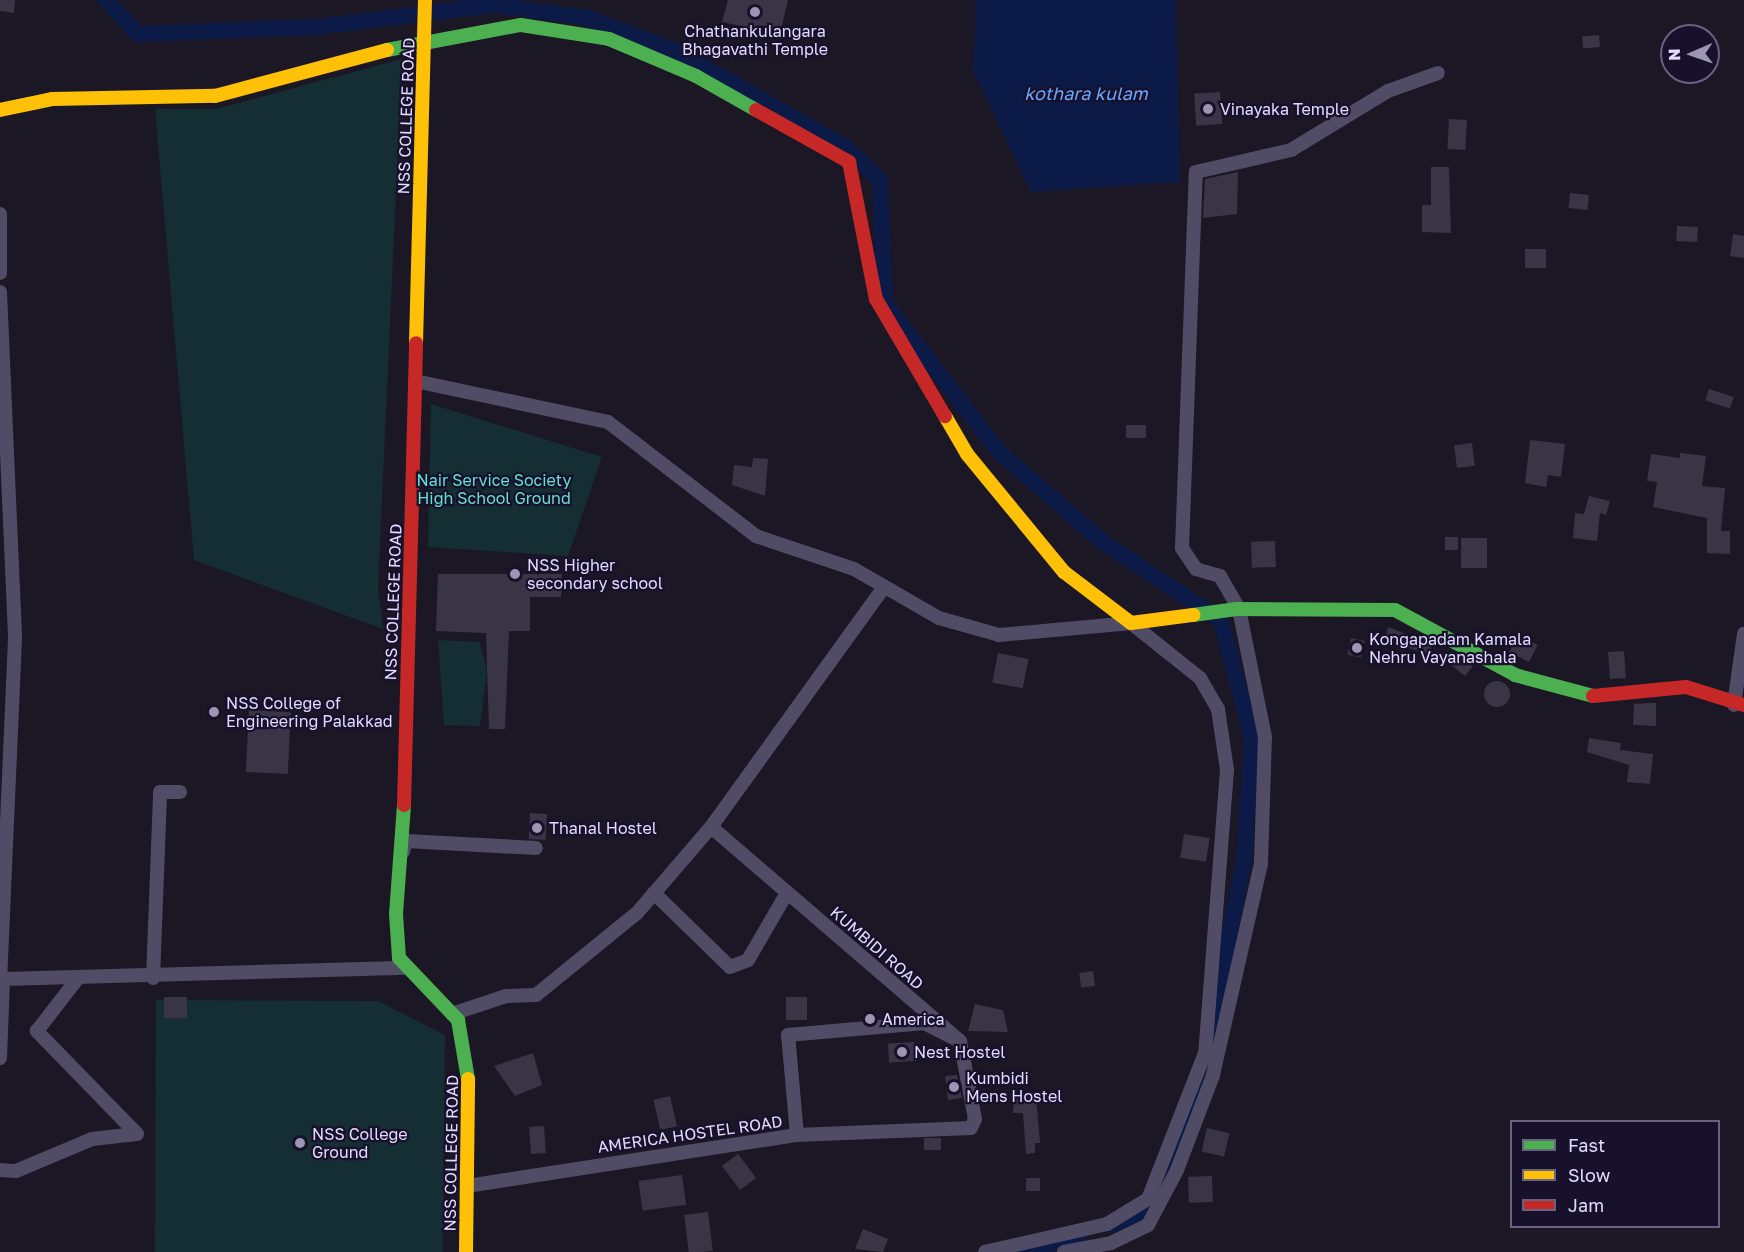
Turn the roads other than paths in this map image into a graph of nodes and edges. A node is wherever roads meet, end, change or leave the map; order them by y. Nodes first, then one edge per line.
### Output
1 (425, 0) edge
2 (425, 34) junction
3 (1438, 73) dead end
4 (0, 110) edge
5 (0, 214) edge
6 (0, 273) edge
7 (0, 292) edge
8 (415, 381) junction
9 (884, 587) junction
10 (1238, 609) junction
11 (1131, 623) junction
12 (1744, 634) edge
13 (1739, 705) edge
14 (180, 792) dead end
15 (711, 827) junction
16 (536, 848) dead end
17 (401, 863) junction
18 (654, 893) junction
19 (787, 893) junction
20 (407, 968) junction
21 (78, 978) junction
22 (153, 978) junction
23 (1, 979) edge
24 (452, 1014) junction
25 (960, 1041) junction
26 (0, 1058) edge
27 (796, 1135) junction
28 (0, 1170) edge
29 (467, 1186) junction
30 (466, 1252) edge
31 (985, 1252) edge
32 (1064, 1252) edge

1 - 2 street, NSS COLLEGE ROAD
2 - 4 street
2 - 8 street, NSS COLLEGE ROAD
2 - 11 street
3 - 10 street
5 - 6 street
7 - 23 street
8 - 9 street
8 - 17 street, NSS COLLEGE ROAD
9 - 11 street
9 - 15 street
10 - 11 street
10 - 13 street
10 - 32 street
11 - 31 street
12 - 13 street
14 - 22 street
15 - 18 street
15 - 19 street, KUMBIDI ROAD
16 - 17 street
17 - 20 street, NSS COLLEGE ROAD
18 - 19 street
18 - 24 street
19 - 25 street, KUMBIDI ROAD
20 - 22 street
20 - 24 street, NSS COLLEGE ROAD
21 - 22 street
21 - 23 street
21 - 28 street
23 - 26 street
24 - 29 street, NSS COLLEGE ROAD
25 - 27 street
25 - 27 street, AMERICA HOSTEL ROAD
27 - 29 street, AMERICA HOSTEL ROAD
29 - 30 street, NSS COLLEGE ROAD

